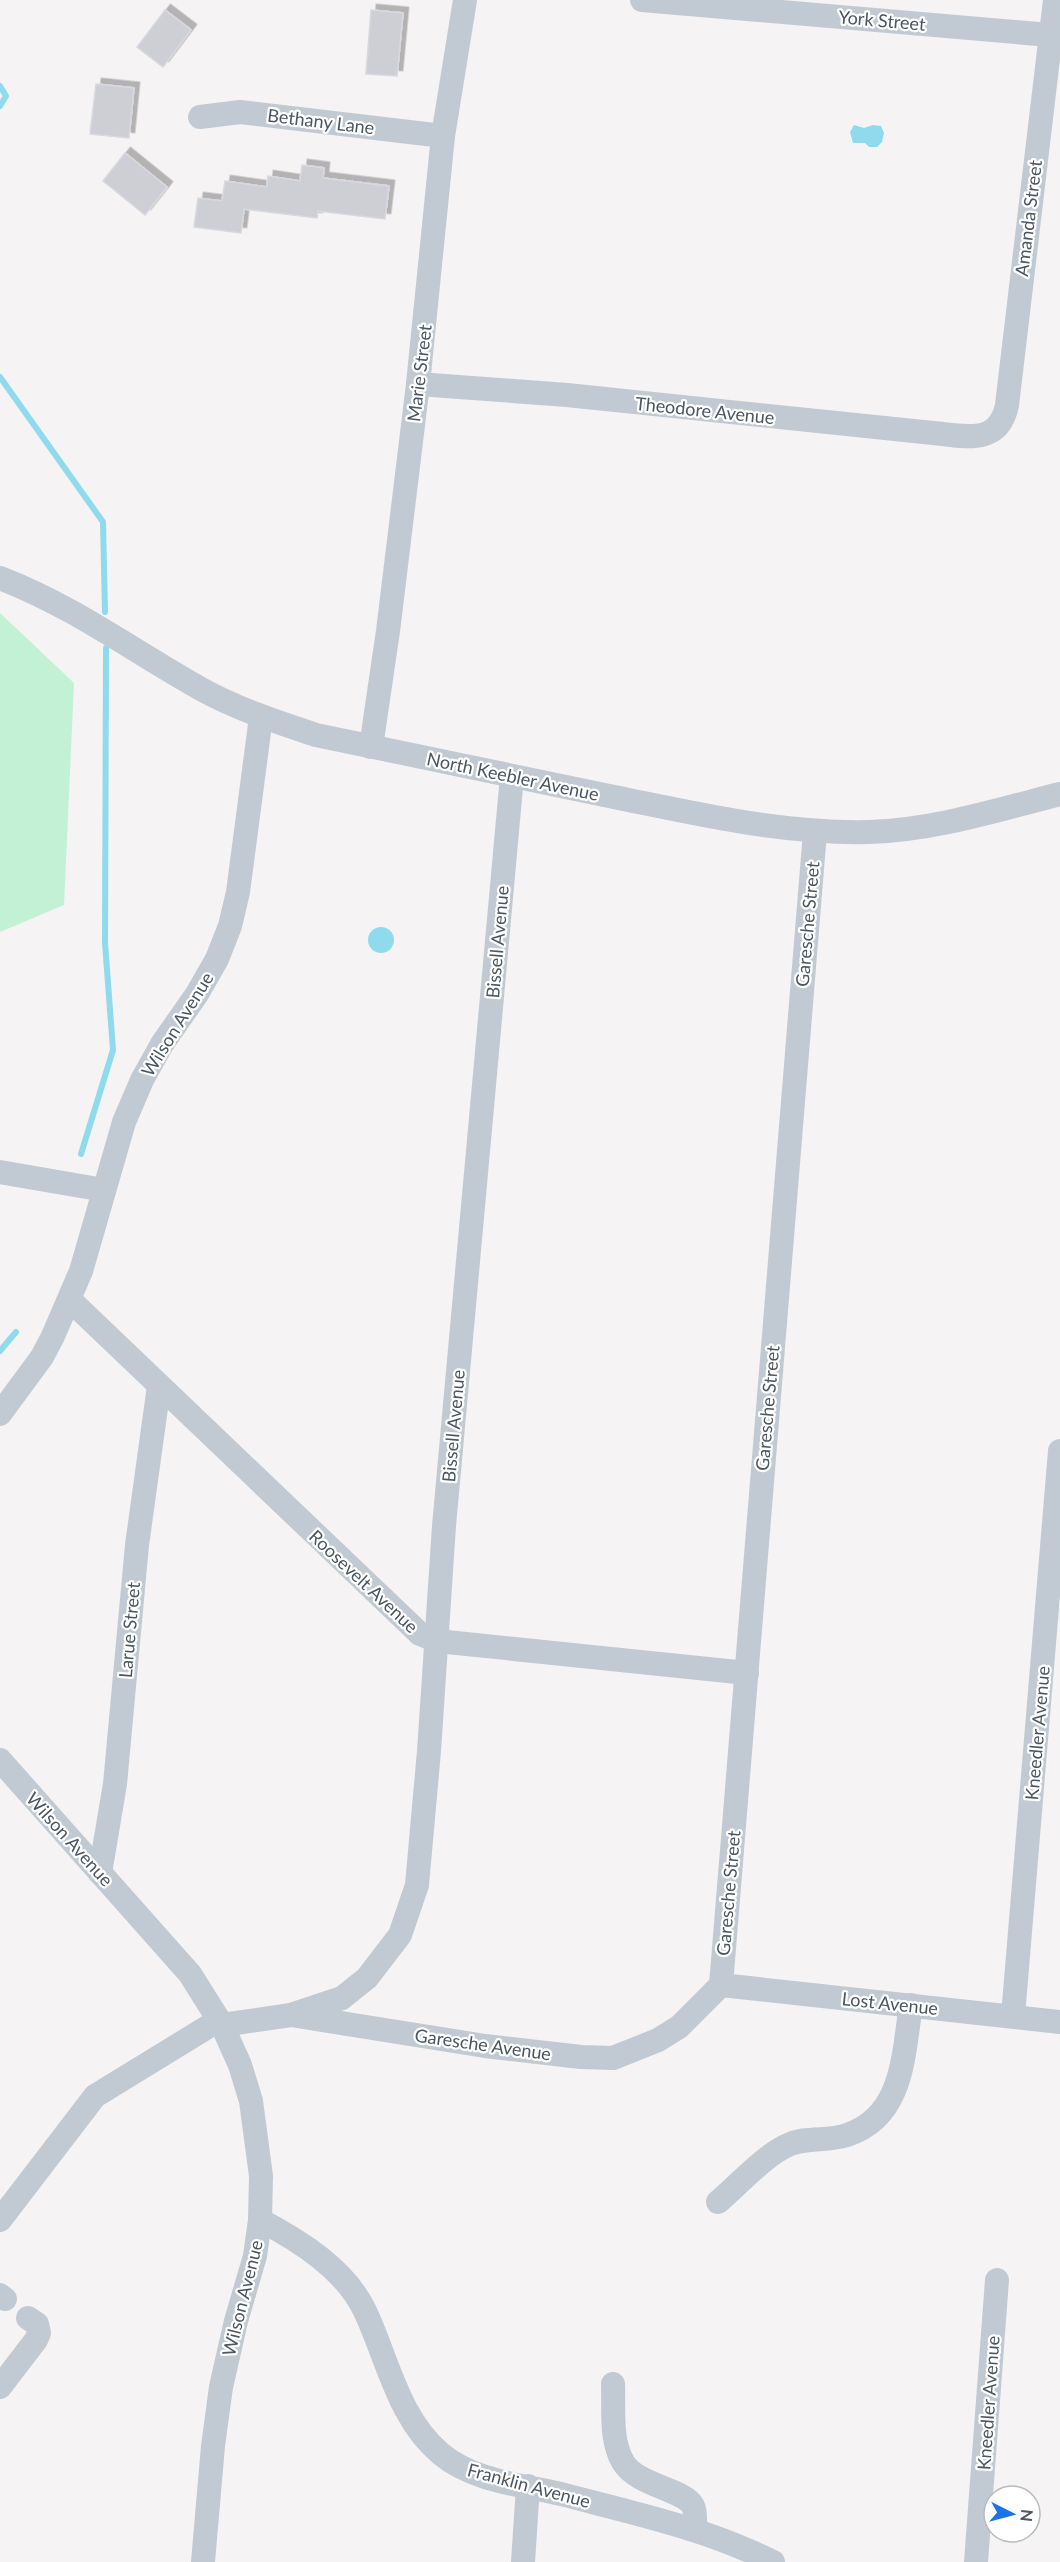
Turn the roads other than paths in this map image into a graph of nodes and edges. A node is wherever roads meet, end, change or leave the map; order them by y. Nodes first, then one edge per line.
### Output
1 (465, 0) edge
2 (642, 0) edge
3 (1057, 2) edge
4 (1050, 34) junction
5 (200, 117) dead end
6 (443, 136) junction
7 (418, 384) junction
8 (992, 432) joint
9 (0, 578) edge
10 (261, 717) junction
11 (371, 747) junction
12 (512, 776) junction
13 (1060, 794) edge
14 (815, 832) junction
15 (0, 1172) edge
16 (104, 1190) junction
17 (70, 1300) junction
18 (159, 1386) junction
19 (0, 1414) edge
20 (1060, 1450) edge
21 (437, 1641) junction
22 (747, 1672) junction
23 (0, 1760) edge
24 (100, 1874) junction
25 (721, 1985) junction
26 (911, 2005) junction
27 (291, 2015) junction
28 (1013, 2016) junction
29 (1060, 2022) edge
30 (221, 2023) junction
31 (718, 2202) dead end
32 (0, 2220) edge
33 (260, 2220) junction
34 (997, 2280) dead end
35 (28, 2318) dead end
36 (614, 2385) dead end
37 (0, 2387) edge
38 (528, 2486) junction
39 (695, 2529) junction
40 (203, 2562) edge
41 (523, 2562) edge
42 (772, 2562) edge
43 (976, 2562) edge

1 - 6 street, Marie Street
2 - 4 street, York Street
3 - 4 street, Amanda Street
4 - 8 street, Amanda Street
5 - 6 street, Bethany Lane
6 - 7 street, Marie Street
7 - 8 street, Theodore Avenue
7 - 11 street, Marie Street
9 - 10 street, North Keebler Avenue
10 - 11 street, North Keebler Avenue
10 - 16 street, Wilson Avenue
11 - 12 street, North Keebler Avenue
12 - 14 street, North Keebler Avenue
12 - 21 street, Bissell Avenue
13 - 14 street, North Keebler Avenue
14 - 22 street, Garesche Street
15 - 16 street
16 - 17 street, Wilson Avenue
17 - 18 street, Roosevelt Avenue
17 - 19 street, Wilson Avenue
18 - 21 street, Roosevelt Avenue
18 - 24 street, Larue Street
20 - 28 street, Kneedler Avenue
21 - 22 street, Roosevelt Avenue
21 - 27 street, Bissell Avenue
22 - 25 street, Garesche Street
23 - 24 street, Wilson Avenue
24 - 30 street, Wilson Avenue
25 - 26 street, Lost Avenue
25 - 27 street, Garesche Avenue
26 - 28 street, Lost Avenue
26 - 31 street
27 - 30 street, Garesche Avenue
28 - 29 street, Lost Avenue
30 - 32 street
30 - 33 street, Wilson Avenue
33 - 38 street, Franklin Avenue
33 - 40 street, Wilson Avenue
34 - 43 street, Kneedler Avenue
35 - 37 street
36 - 39 street
38 - 39 street, Franklin Avenue
38 - 41 street
39 - 42 street, Franklin Avenue

